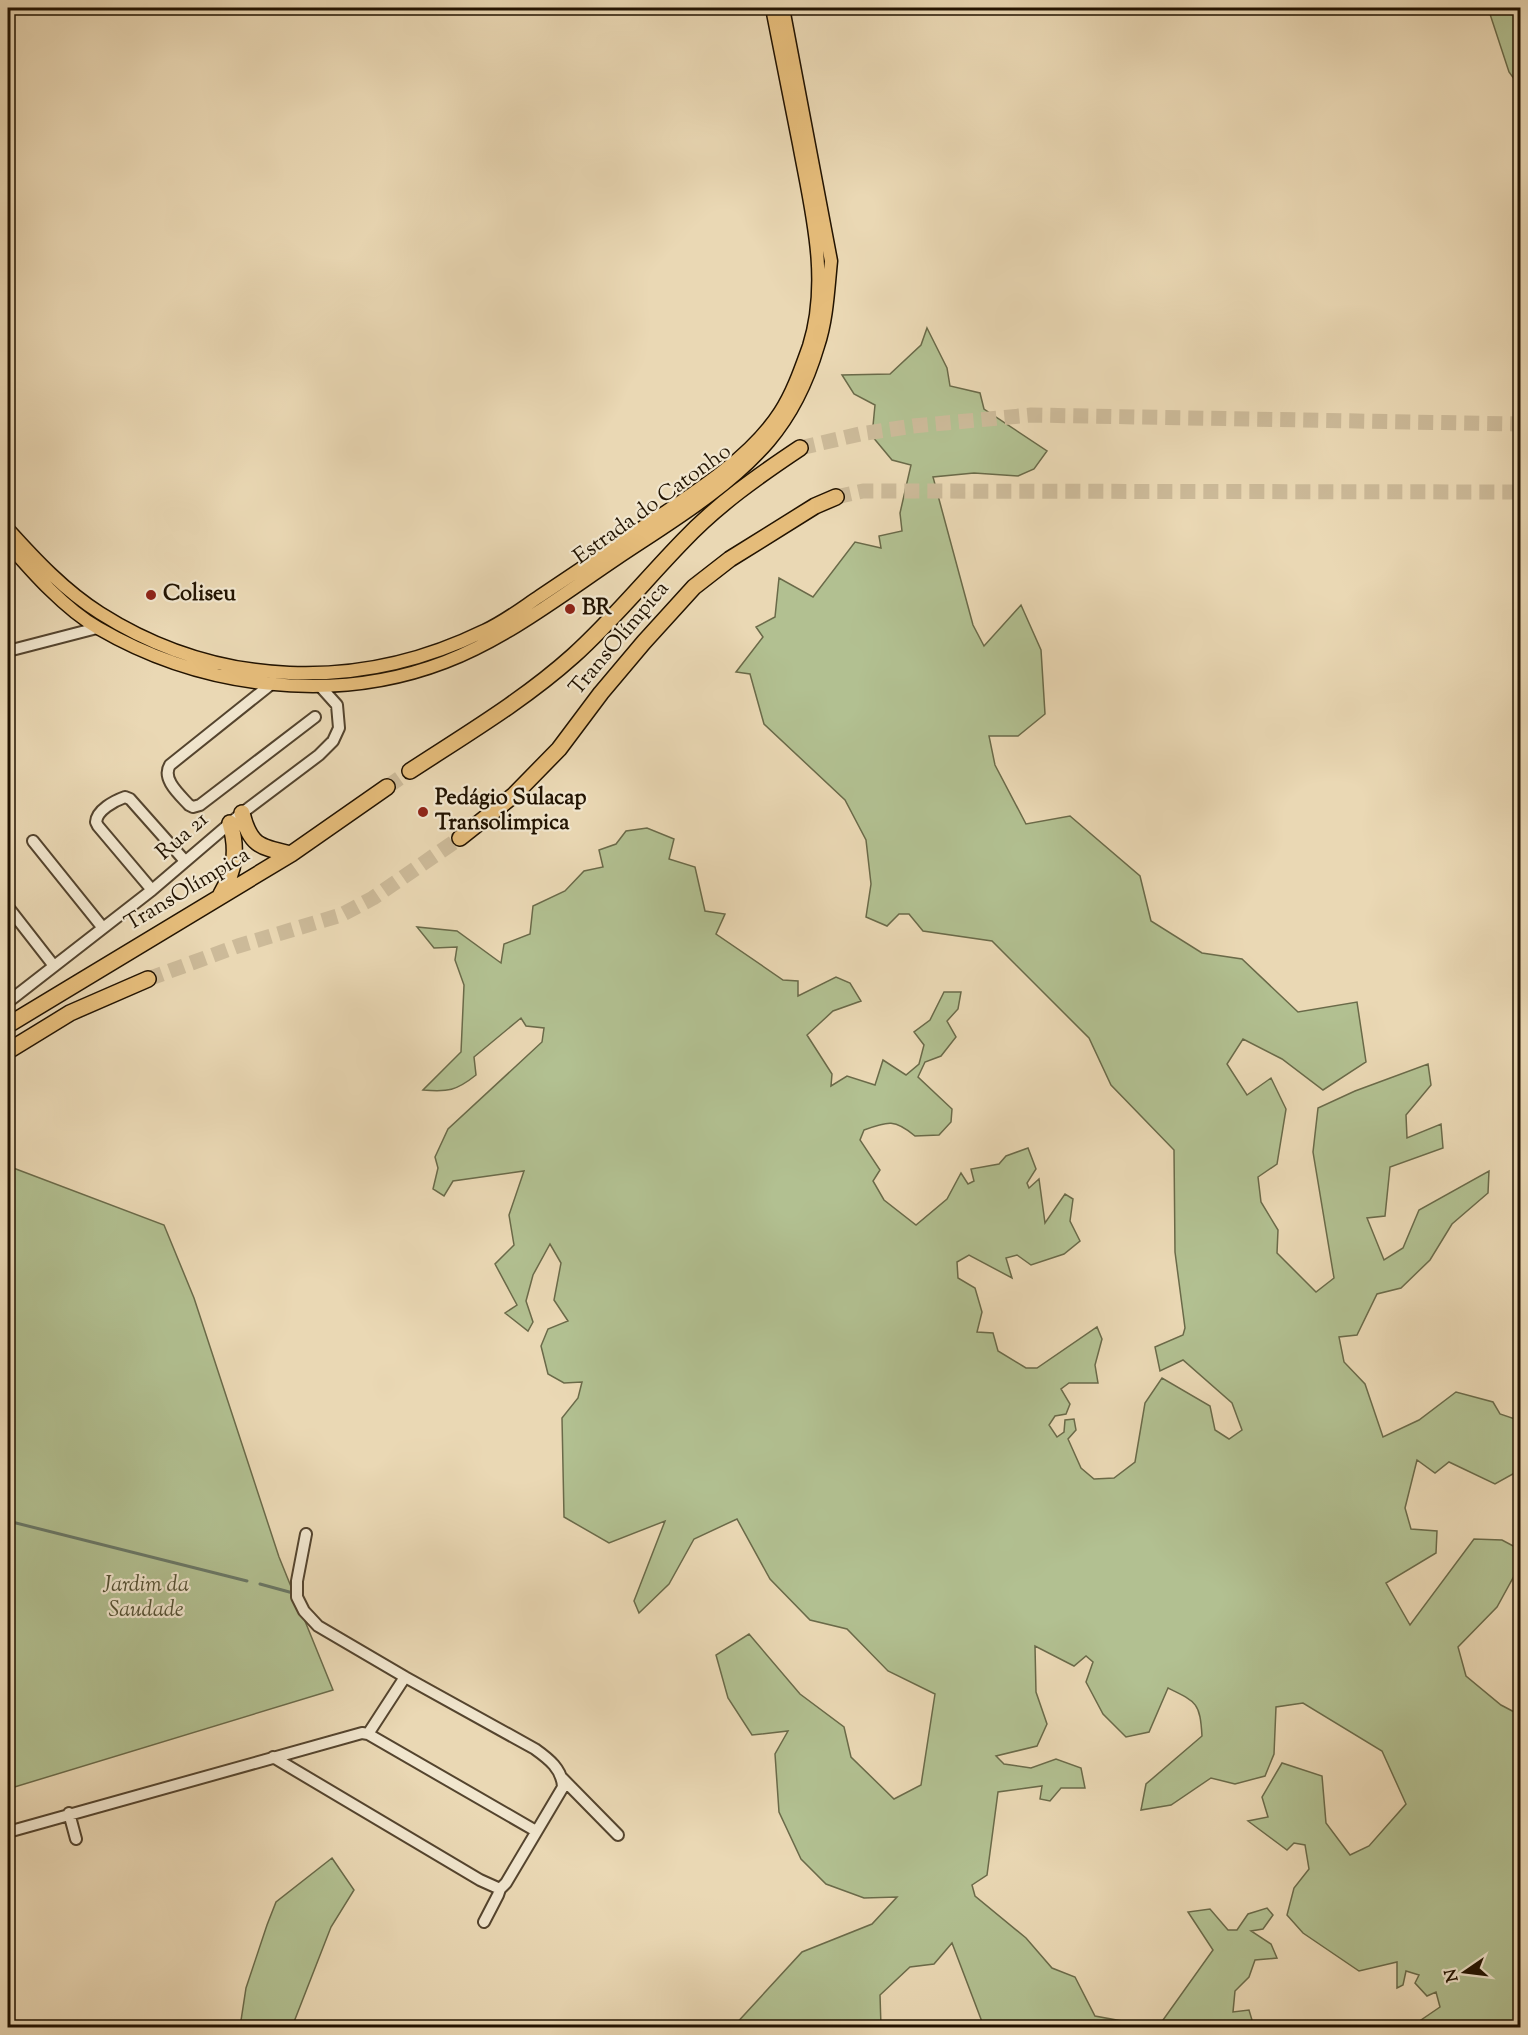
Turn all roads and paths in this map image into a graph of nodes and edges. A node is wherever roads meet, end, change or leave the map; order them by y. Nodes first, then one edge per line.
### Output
1 (772, 8) edge
2 (783, 8) edge
3 (800, 448) tunnel mouth
4 (836, 497) tunnel mouth
5 (8, 529) edge
6 (8, 544) edge
7 (97, 628) junction
8 (8, 651) edge
9 (270, 685) junction
10 (320, 685) junction
11 (315, 717) dead end
12 (410, 771) tunnel mouth
13 (387, 787) tunnel mouth
14 (236, 818) junction
15 (460, 838) tunnel mouth
16 (33, 841) dead end
17 (291, 854) junction
18 (185, 861) junction
19 (152, 890) junction
20 (220, 897) junction
21 (8, 907) edge
22 (103, 928) junction
23 (54, 966) junction
24 (148, 979) tunnel mouth
25 (8, 1002) edge
26 (8, 1025) edge
27 (8, 1051) edge
28 (306, 1534) dead end
29 (405, 1677) junction
30 (368, 1734) junction
31 (273, 1757) junction
32 (562, 1778) junction
33 (69, 1813) junction
34 (536, 1831) junction
35 (8, 1832) edge
36 (618, 1835) dead end
37 (76, 1839) dead end
38 (500, 1889) junction
39 (484, 1922) dead end

1 - 5 main road, Estrada do Catonho
2 - 10 main road, Estrada do Catonho
3 - 12 highway, TransOlímpica
4 - 15 highway, TransOlímpica
6 - 7 main road, Estrada do Catonho
7 - 8 street
7 - 9 main road, Estrada do Catonho
9 - 10 main road, Estrada do Catonho
9 - 11 street
10 - 14 street, Rua 21
13 - 17 highway, TransOlímpica
14 - 17 highway
14 - 18 street, Rua 21
14 - 20 highway
16 - 22 street
17 - 20 highway, TransOlímpica
18 - 19 street, Rua 21
18 - 19 street
19 - 22 street, Rua 21
20 - 26 highway, TransOlímpica
21 - 23 street
22 - 23 street, Rua 21
23 - 25 street, Rua 21
24 - 27 highway
28 - 29 street
29 - 30 street
29 - 32 street
30 - 31 street
30 - 34 street
31 - 33 street
31 - 38 street
32 - 34 street
32 - 36 street
33 - 35 street
33 - 37 street
34 - 38 street
38 - 39 street

